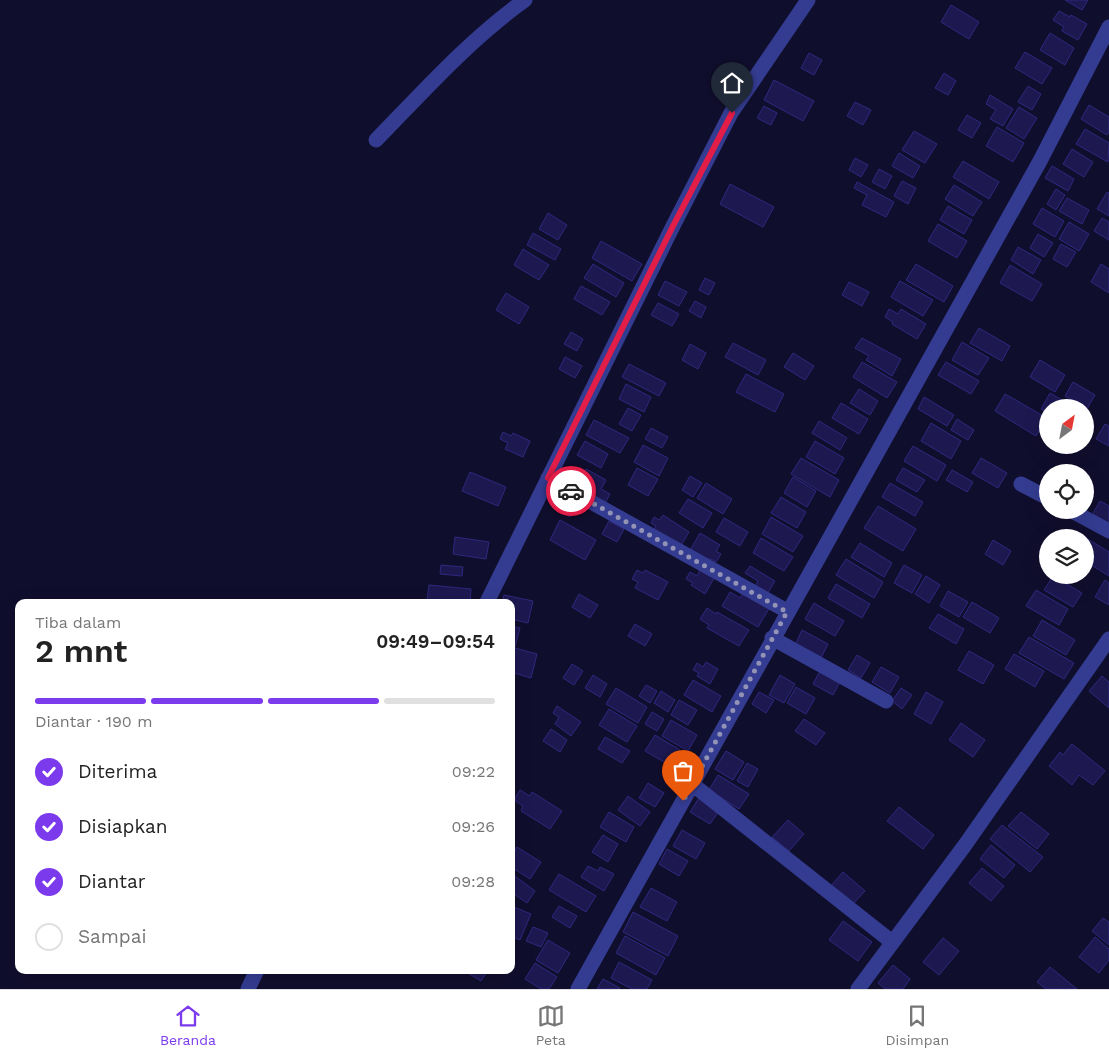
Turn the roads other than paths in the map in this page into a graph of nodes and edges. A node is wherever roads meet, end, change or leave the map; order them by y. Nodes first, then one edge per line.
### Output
1 (524, 0) edge
2 (808, 0) edge
3 (1109, 27) edge
4 (376, 140) dead end
5 (548, 478) junction
6 (1022, 484) dead end
7 (1039, 493) edge
8 (1087, 519) edge
9 (1109, 531) edge
10 (488, 599) edge
11 (787, 612) junction
12 (772, 638) junction
13 (1109, 639) edge
14 (886, 701) dead end
15 (692, 784) junction
16 (892, 942) junction
17 (255, 974) edge
18 (248, 989) edge
19 (578, 989) edge
20 (858, 989) edge

1 - 4 street
2 - 5 street
3 - 11 street
5 - 10 street
5 - 11 street
6 - 7 street
8 - 9 street
11 - 12 street
12 - 14 street
12 - 15 street
13 - 16 street
15 - 16 street
15 - 19 street
16 - 20 street
17 - 18 street

